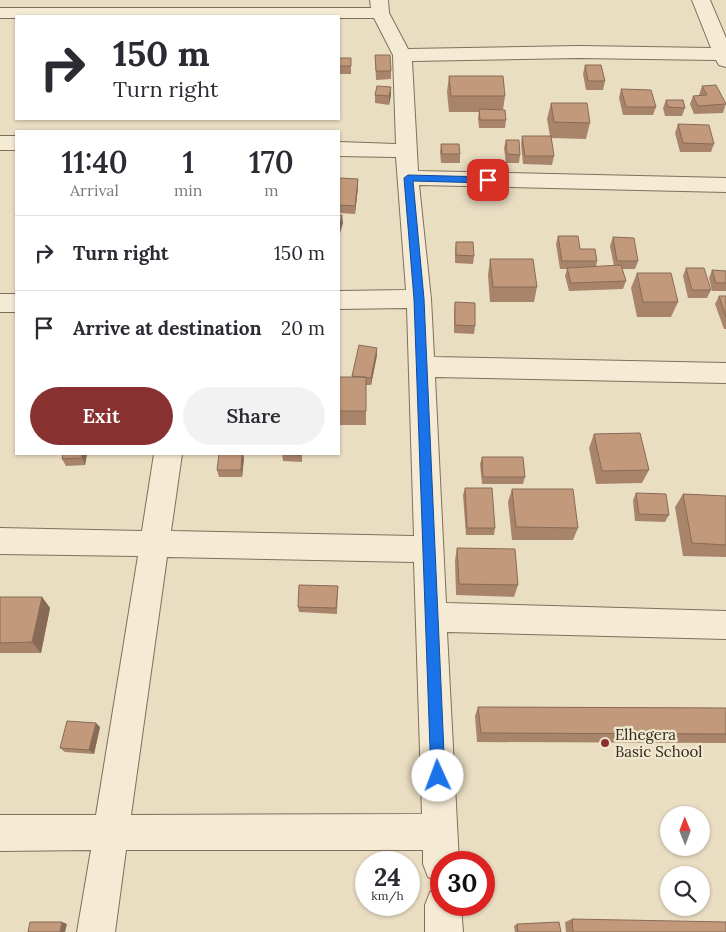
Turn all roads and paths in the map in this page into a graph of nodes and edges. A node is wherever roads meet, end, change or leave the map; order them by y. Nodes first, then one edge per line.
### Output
1 (701, 0) edge
2 (379, 7) edge
3 (0, 13) edge
4 (402, 55) junction
5 (725, 56) edge
6 (0, 143) edge
7 (15, 143) edge
8 (340, 148) edge
9 (407, 165) junction
10 (726, 185) edge
11 (419, 299) junction
12 (340, 300) edge
13 (15, 302) edge
14 (0, 303) edge
15 (421, 367) junction
16 (726, 373) edge
17 (168, 455) edge
18 (0, 541) edge
19 (154, 544) junction
20 (429, 549) junction
21 (432, 617) junction
22 (726, 625) edge
23 (111, 832) junction
24 (0, 833) edge
25 (441, 848) edge
26 (443, 916) edge
27 (96, 932) edge
28 (444, 932) edge

1 - 5 street
2 - 3 street
2 - 4 street
4 - 5 street
4 - 9 street
6 - 7 street
8 - 9 street
9 - 10 street
9 - 11 street
11 - 12 street
11 - 15 street
13 - 14 street
15 - 16 street
15 - 20 street
17 - 19 street
18 - 19 street
19 - 20 street
19 - 23 street
20 - 21 street
21 - 22 street
21 - 25 street
23 - 24 street
23 - 25 street
23 - 27 street
26 - 28 street

